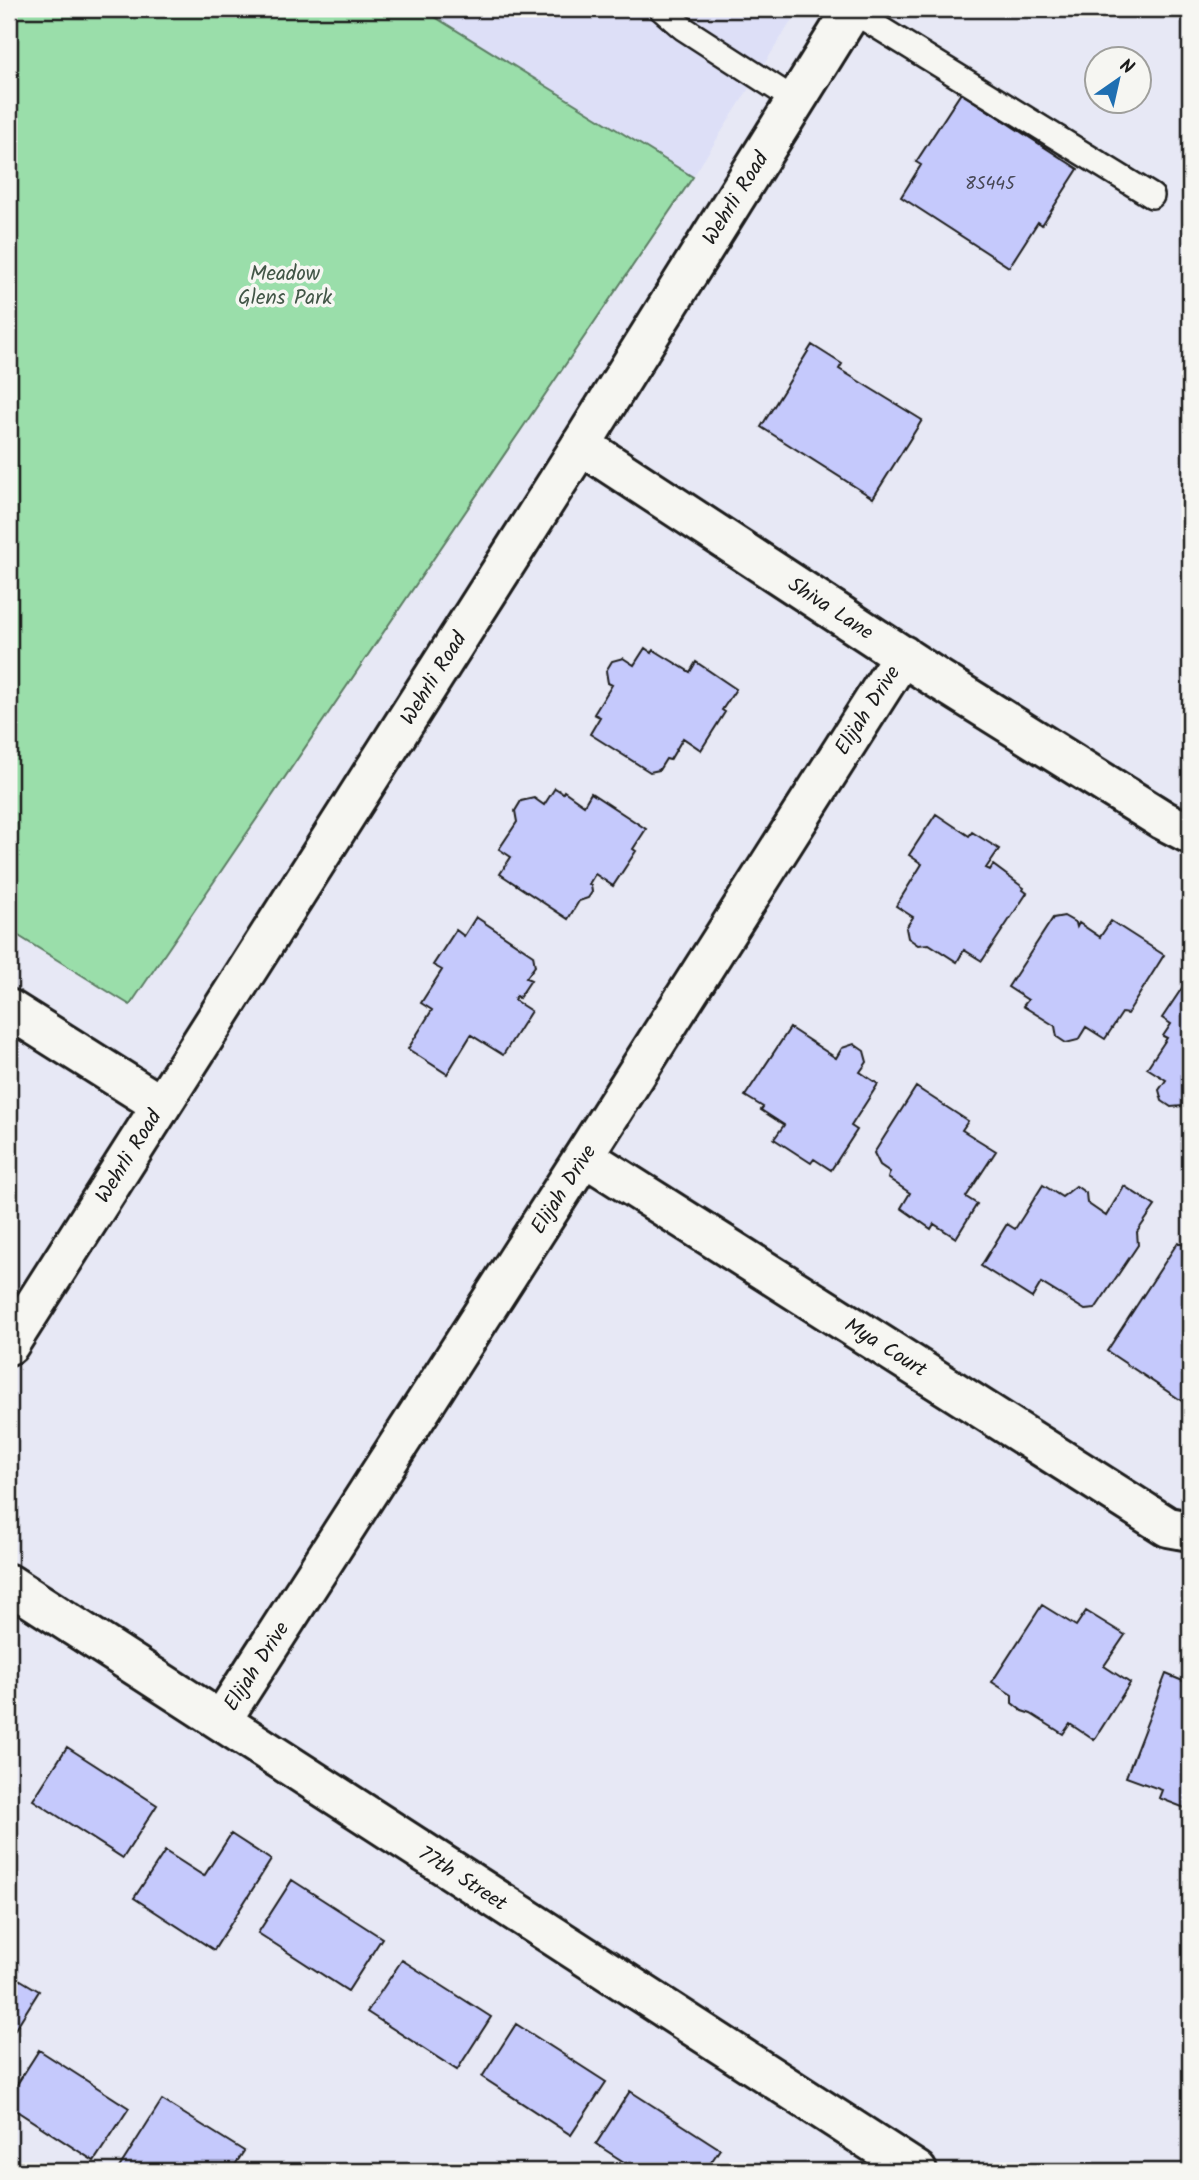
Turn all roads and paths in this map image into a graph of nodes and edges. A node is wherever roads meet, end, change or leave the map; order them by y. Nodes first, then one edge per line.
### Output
1 (661, 9) edge
2 (853, 10) edge
3 (796, 101) junction
4 (1152, 196) dead end
5 (580, 445) junction
6 (903, 654) junction
7 (1190, 834) edge
8 (9, 1009) edge
9 (161, 1105) junction
10 (584, 1156) junction
11 (9, 1345) edge
12 (1190, 1531) edge
13 (9, 1584) edge
14 (221, 1721) junction
15 (917, 2171) edge

1 - 3 lane
2 - 3 street, Wehrli Road
2 - 4 lane
3 - 5 street, Wehrli Road
5 - 6 street, Shiva Lane
5 - 9 street, Wehrli Road
6 - 7 street, Shiva Lane
6 - 10 street, Elijah Drive
8 - 9 street
9 - 11 street, Wehrli Road
10 - 12 street, Mya Court
10 - 14 street, Elijah Drive
13 - 14 street, 77th Street
14 - 15 street, 77th Street

